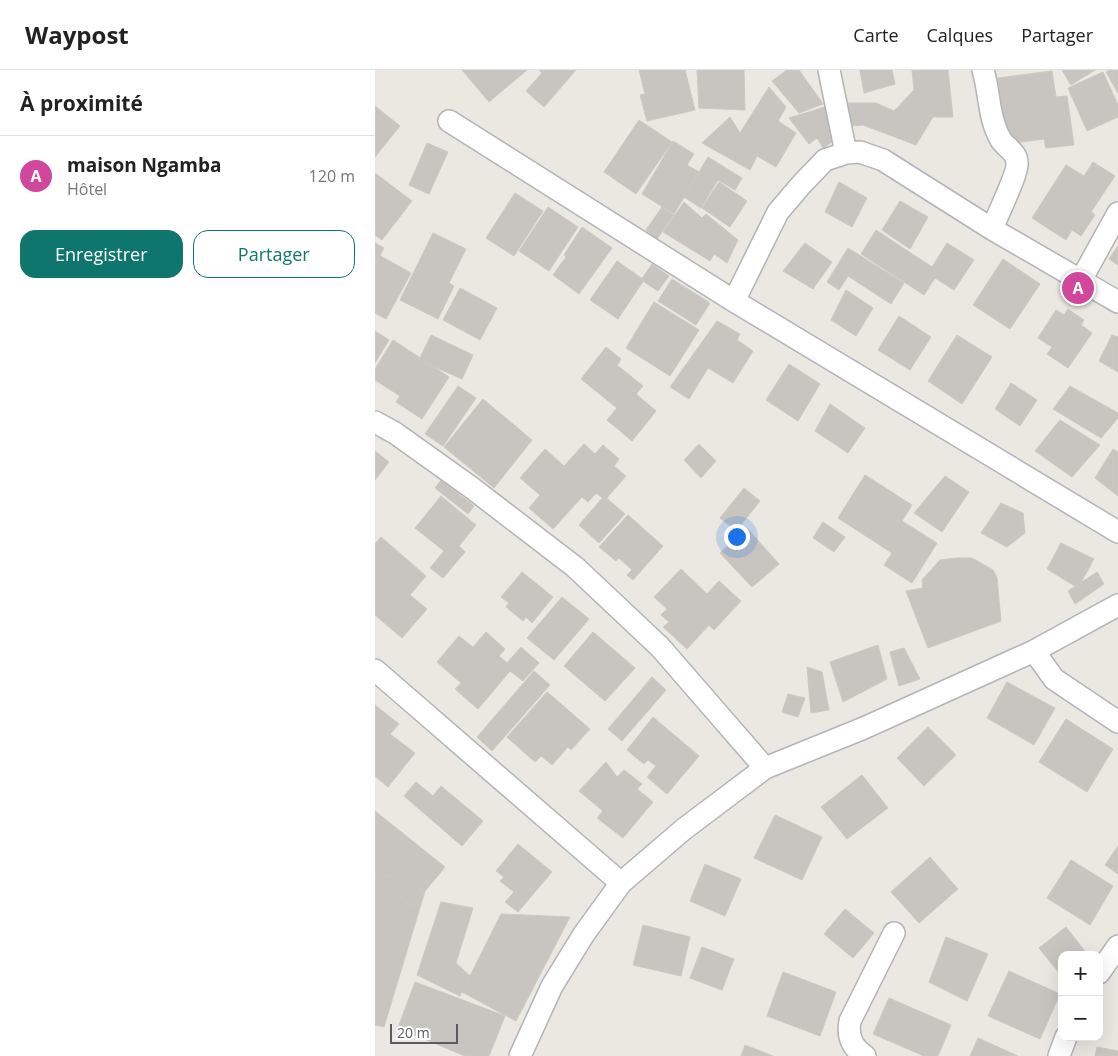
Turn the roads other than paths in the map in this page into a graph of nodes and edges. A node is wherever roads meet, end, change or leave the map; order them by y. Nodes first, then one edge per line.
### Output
1 (829, 70) edge
2 (983, 70) edge
3 (449, 121) dead end
4 (846, 153) junction
5 (1118, 213) edge
6 (992, 229) junction
7 (1081, 280) junction
8 (734, 301) junction
9 (1118, 302) edge
10 (375, 422) edge
11 (1118, 532) edge
12 (1118, 605) edge
13 (1034, 652) junction
14 (375, 670) edge
15 (1118, 722) edge
16 (765, 768) junction
17 (621, 883) junction
18 (894, 933) dead end
19 (1118, 946) edge
20 (1103, 967) edge
21 (1065, 1041) edge
22 (520, 1056) edge
23 (865, 1056) edge
24 (1059, 1056) edge

1 - 4 street
2 - 6 street
3 - 8 street
4 - 6 street
4 - 8 street
5 - 7 street
6 - 7 street
7 - 9 street
8 - 11 street
10 - 16 street
12 - 13 street
13 - 15 street
13 - 16 street
14 - 17 street
16 - 17 street
17 - 22 street
18 - 23 street
19 - 20 street
21 - 24 street

